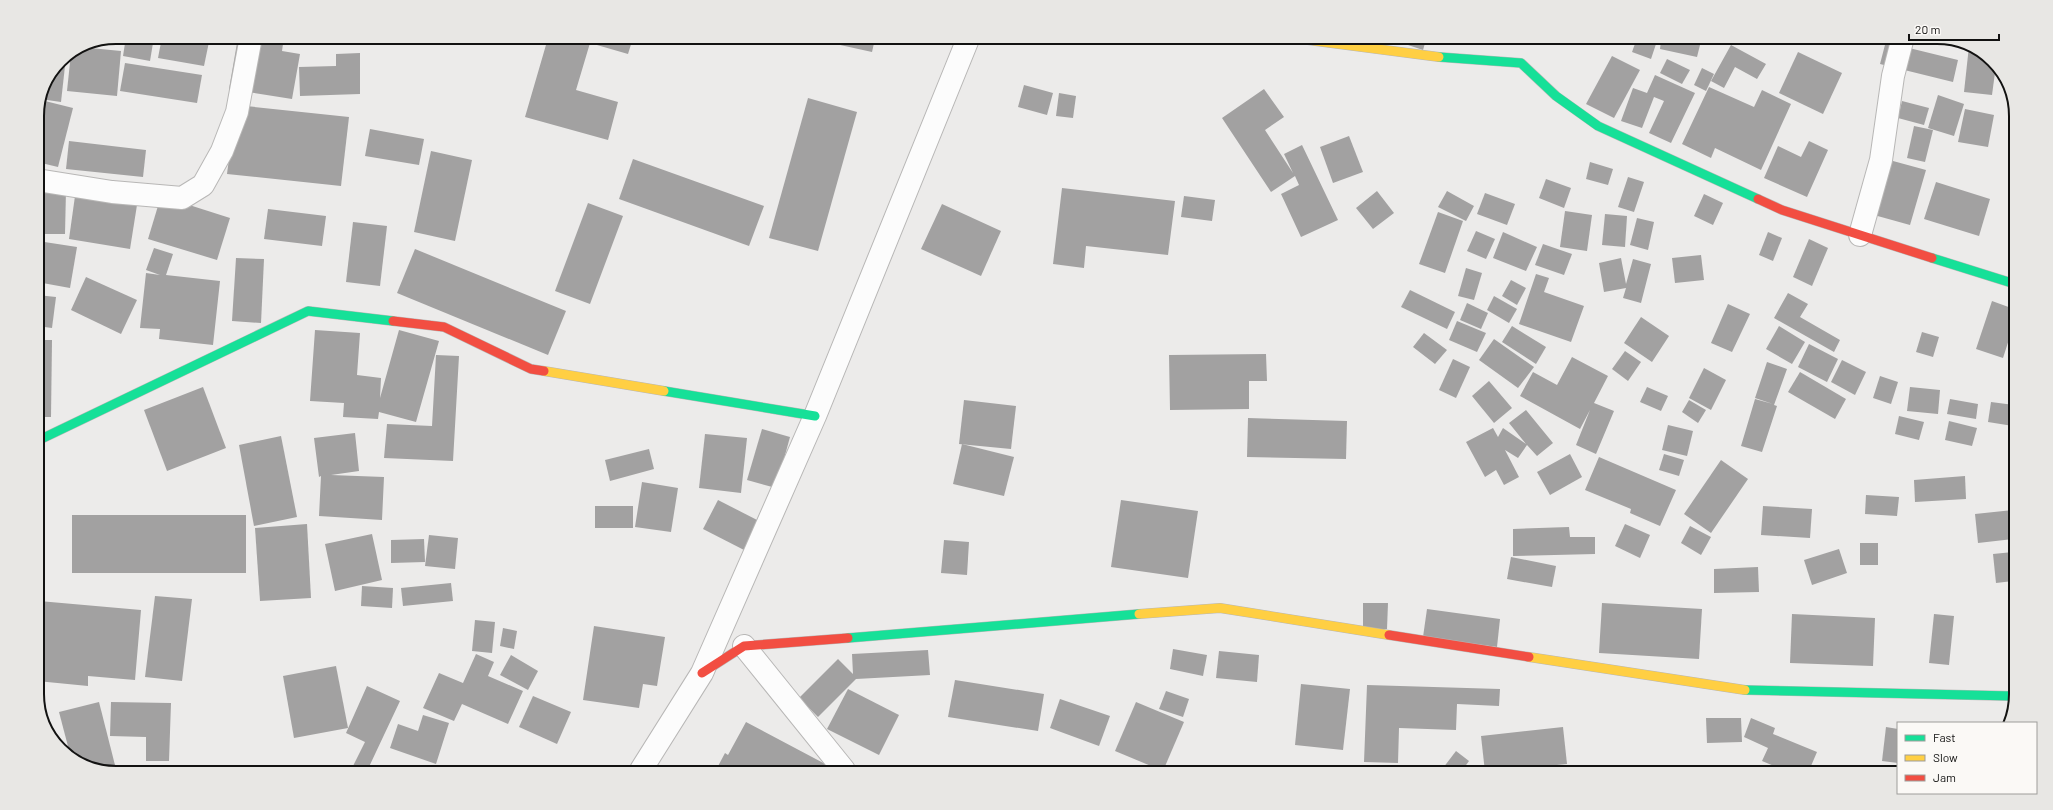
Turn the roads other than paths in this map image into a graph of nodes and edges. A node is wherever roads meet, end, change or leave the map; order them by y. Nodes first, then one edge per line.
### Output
1 (250, 44) edge
2 (966, 44) edge
3 (1337, 44) edge
4 (1901, 44) edge
5 (44, 181) edge
6 (1860, 235) junction
7 (2009, 282) edge
8 (815, 416) junction
9 (44, 438) edge
10 (744, 646) junction
11 (702, 673) junction
12 (2009, 696) edge
13 (644, 766) edge
14 (841, 766) edge

1 - 5 street
2 - 8 street
3 - 6 street
4 - 6 street
6 - 7 street
8 - 9 street
8 - 11 street
10 - 11 street
10 - 12 street
10 - 14 street
11 - 13 street

